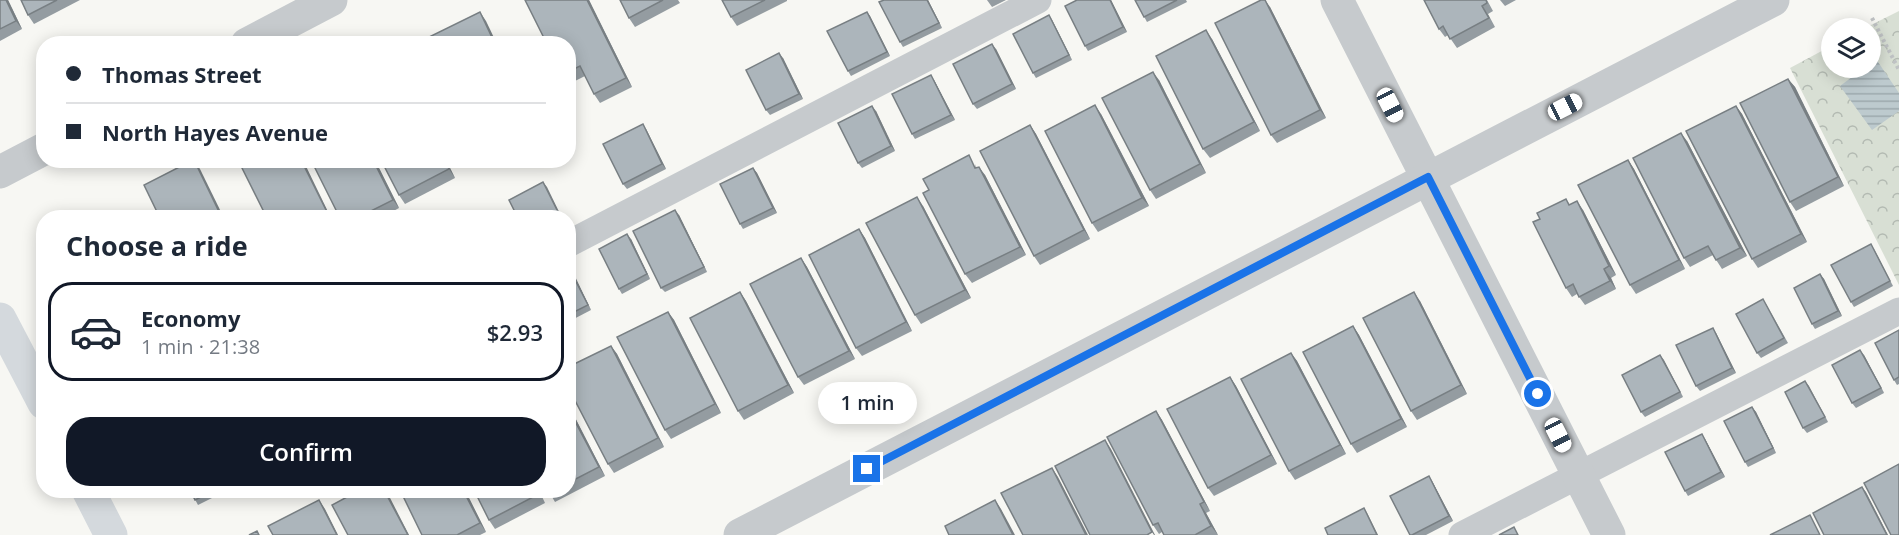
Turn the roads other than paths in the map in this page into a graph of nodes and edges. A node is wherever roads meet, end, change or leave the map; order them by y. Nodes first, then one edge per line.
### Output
1 (331, 0) edge
2 (1038, 0) edge
3 (1337, 0) edge
4 (1773, 0) edge
5 (262, 36) edge
6 (36, 153) edge
7 (0, 172) edge
8 (1428, 177) junction
9 (576, 240) edge
10 (1899, 311) edge
11 (0, 319) edge
12 (36, 389) edge
13 (1579, 475) junction
14 (93, 498) edge
15 (111, 535) edge
16 (740, 535) edge
17 (1462, 535) edge
18 (1609, 535) edge

1 - 5 street
2 - 9 lane
3 - 8 street
4 - 8 street
6 - 7 street
8 - 13 street
8 - 16 street
10 - 13 lane
11 - 12 street
13 - 17 lane
13 - 18 street
14 - 15 street

